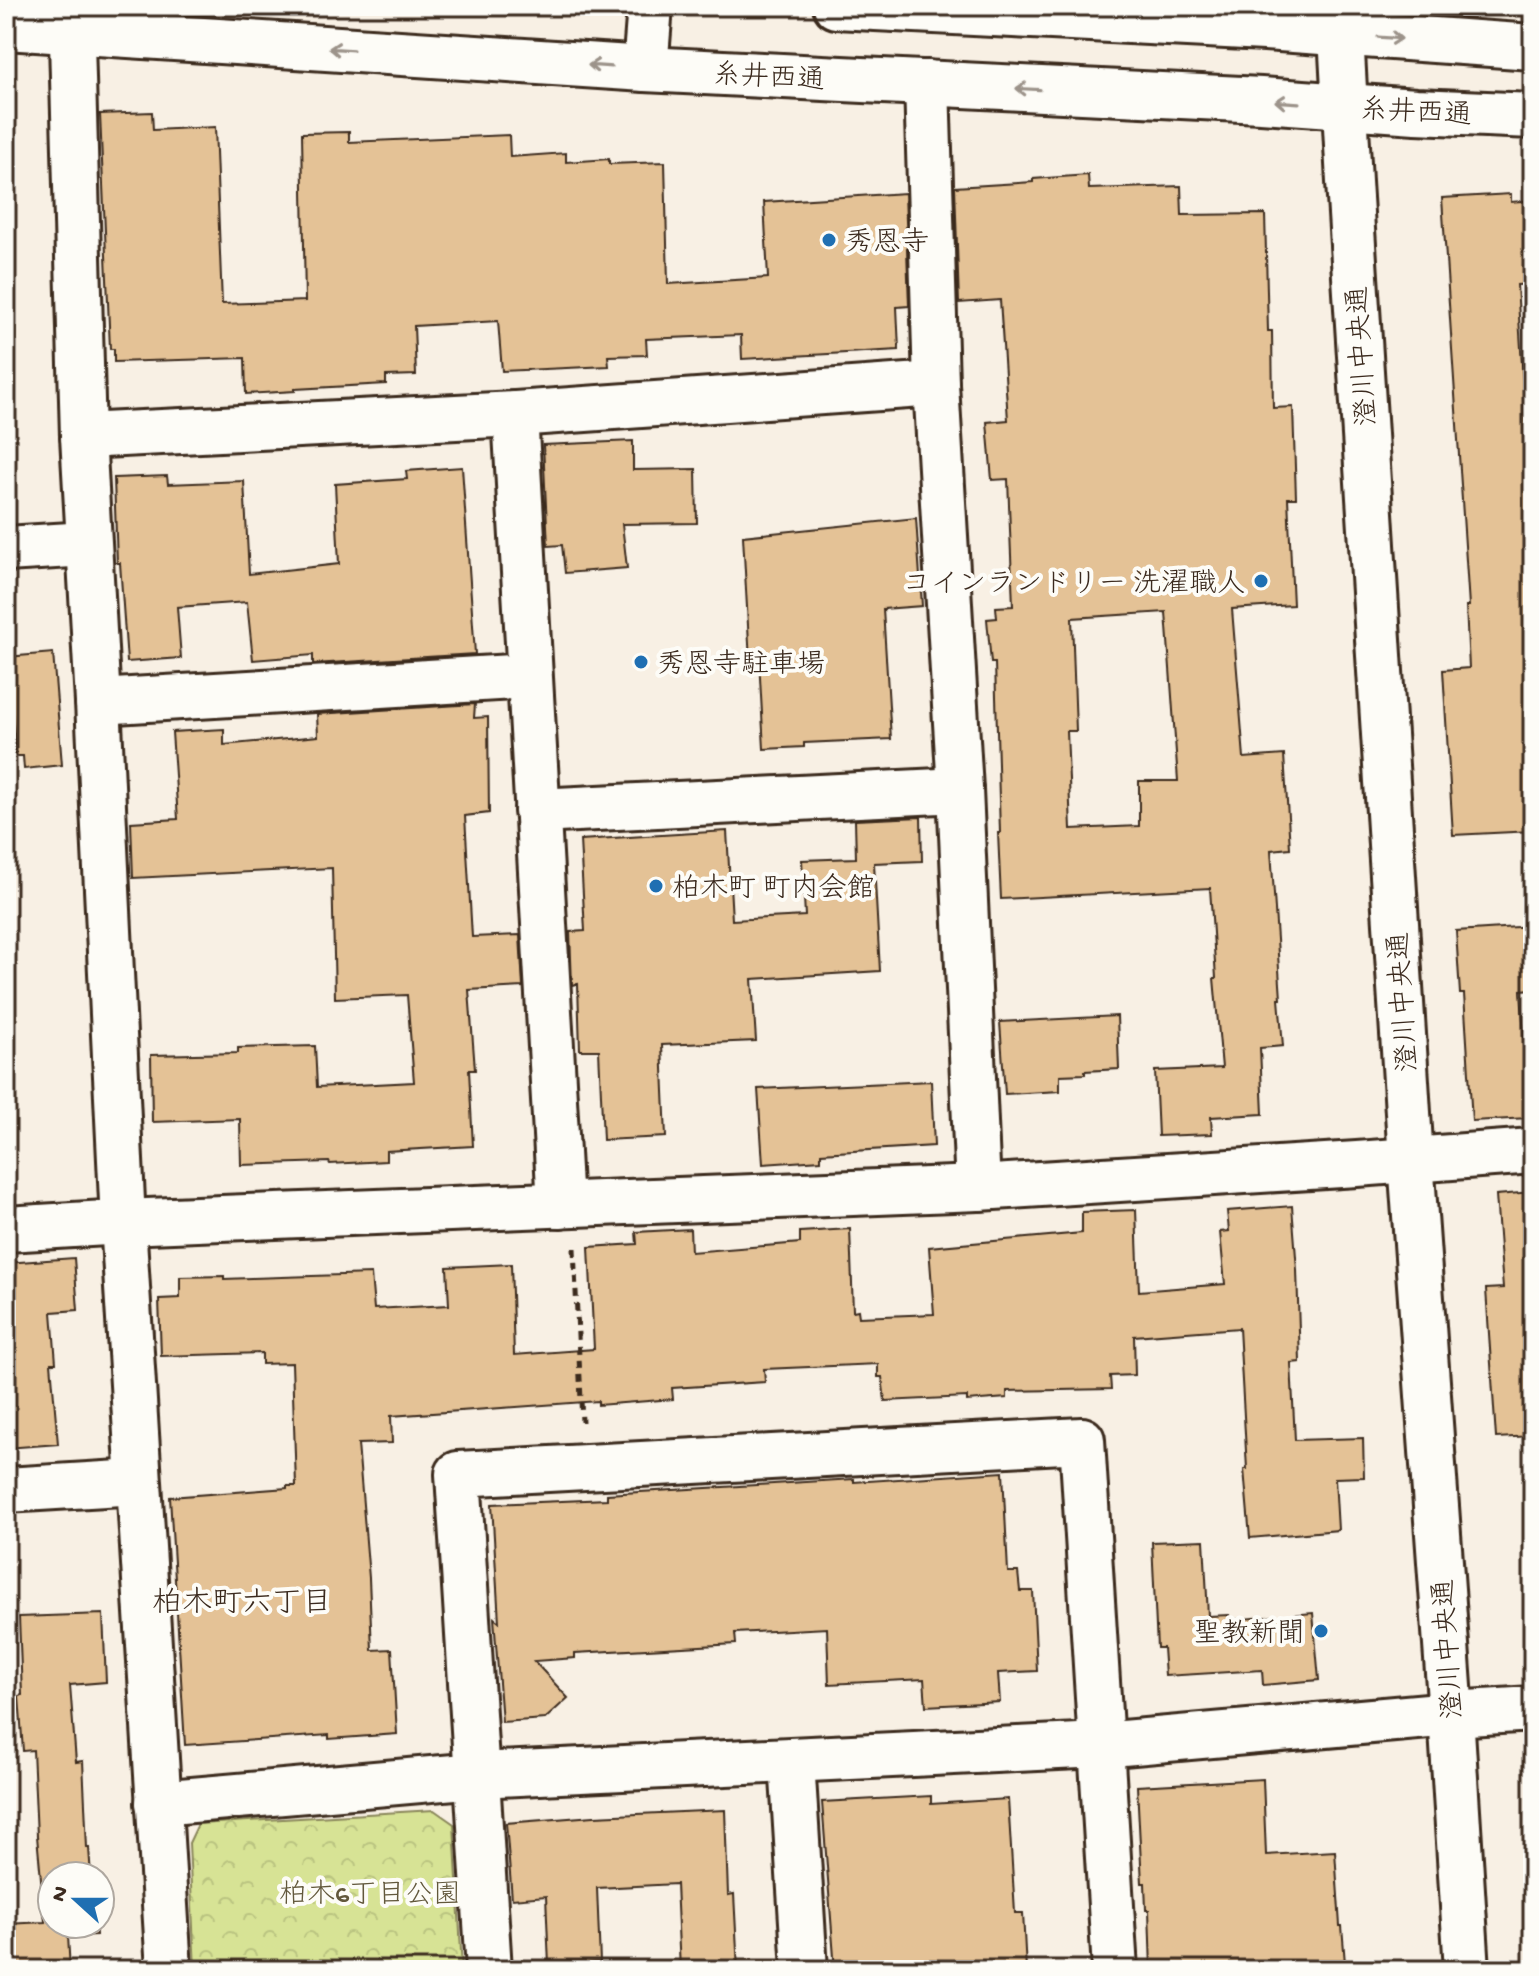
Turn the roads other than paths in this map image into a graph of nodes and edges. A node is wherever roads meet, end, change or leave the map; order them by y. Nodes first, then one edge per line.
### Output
1 (650, 6) edge
2 (836, 6) edge
3 (71, 18) edge
4 (6, 27) edge
5 (1341, 34) junction
6 (1533, 47) edge
7 (645, 69) junction
8 (927, 83) junction
9 (1346, 106) junction
10 (1533, 116) edge
11 (936, 384) junction
12 (515, 414) junction
13 (83, 436) junction
14 (88, 544) junction
15 (6, 549) edge
16 (529, 676) junction
17 (98, 702) junction
18 (960, 790) junction
19 (537, 811) junction
20 (1533, 1151) edge
21 (1411, 1160) junction
22 (978, 1188) junction
23 (566, 1204) junction
24 (123, 1222) junction
25 (6, 1229) edge
26 (138, 1482) junction
27 (6, 1490) edge
28 (1533, 1709) edge
29 (1451, 1714) junction
30 (1100, 1745) junction
31 (792, 1761) junction
32 (477, 1775) junction
33 (158, 1803) junction
34 (169, 1970) edge
35 (489, 1970) edge
36 (805, 1970) edge
37 (1115, 1970) edge
38 (1467, 1970) edge

1 - 7 street
2 - 5 street
3 - 4 street, 糸井西通
7 -> 3 street, 糸井西通
3 - 13 street
5 -> 6 street
5 - 9 street, 澄川中央通
7 - 8 street, 糸井西通
9 -> 8 street, 糸井西通
8 - 11 street
9 - 10 street, 糸井西通
9 - 21 street, 澄川中央通
11 - 12 street
11 - 18 street
12 - 13 street
12 - 16 street
13 - 14 street
14 - 15 street
14 - 17 street
16 - 17 street
16 - 19 street
17 - 24 street
18 - 19 street
18 - 22 street
19 - 23 street
20 - 21 street
21 - 22 street
21 - 29 street, 澄川中央通
22 - 23 street
23 - 24 street
24 - 25 street
24 - 26 street
26 - 27 street
26 - 33 street
28 - 29 street
29 - 30 street
29 - 38 street, 澄川中央通
30 - 31 street
30 - 32 street
30 - 37 street
31 - 32 street
31 - 36 street
32 - 33 street
32 - 35 street
33 - 34 street

